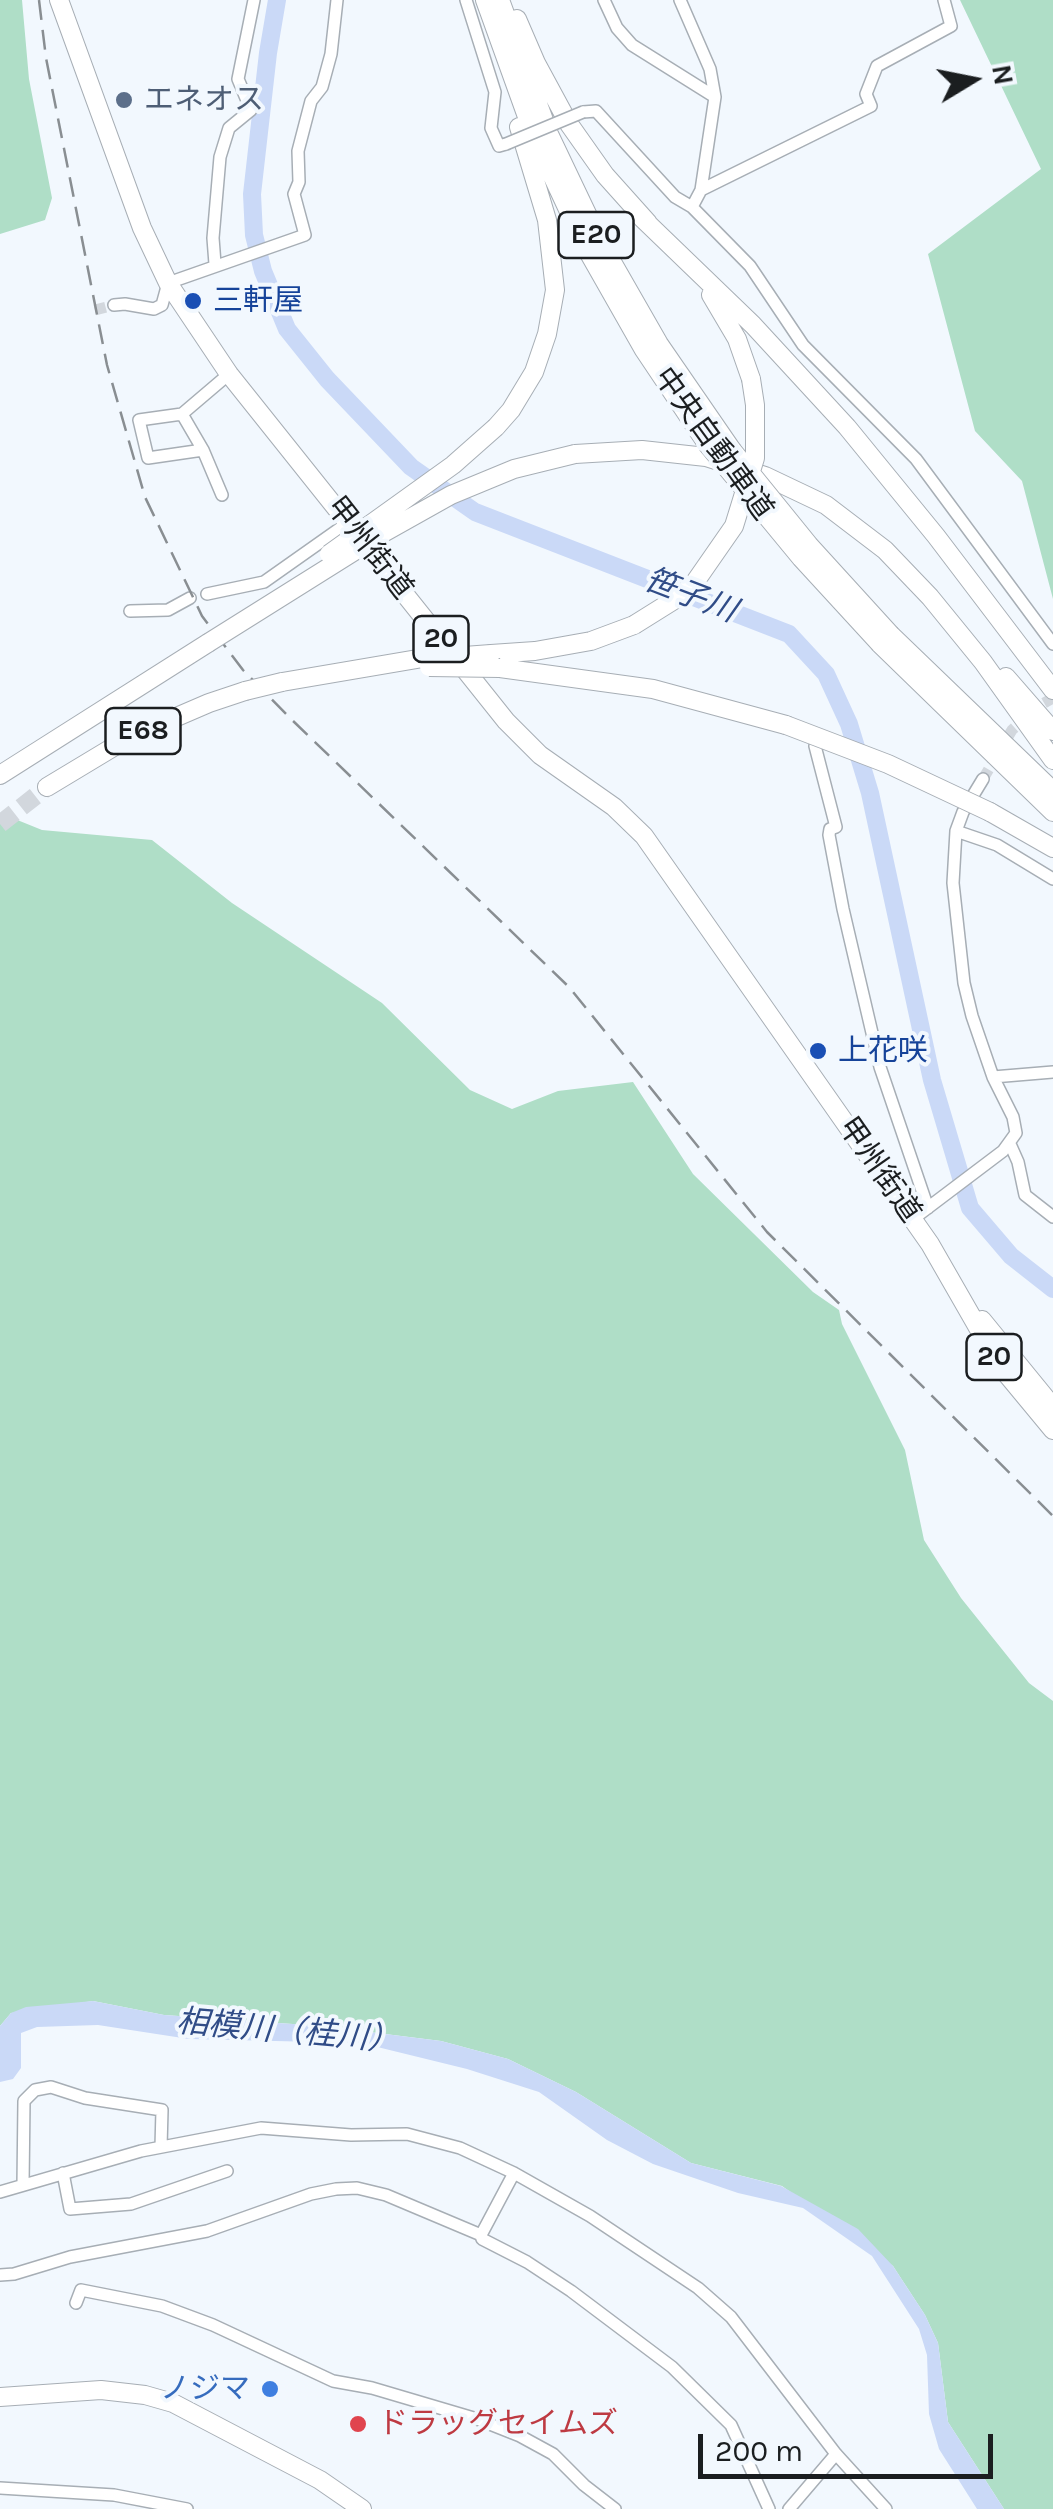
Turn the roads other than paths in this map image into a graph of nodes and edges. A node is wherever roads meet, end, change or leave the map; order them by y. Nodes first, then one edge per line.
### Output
1 (59, 0) edge
2 (254, 0) edge
3 (336, 0) edge
4 (466, 0) edge
5 (481, 0) edge
6 (500, 0) edge
7 (510, 0) edge
8 (604, 0) edge
9 (680, 0) edge
10 (944, 0) edge
11 (714, 97) junction
12 (701, 190) junction
13 (692, 207) junction
14 (642, 218) junction
15 (216, 264) junction
16 (168, 283) junction
17 (114, 305) tunnel mouth
18 (229, 374) junction
19 (182, 414) junction
20 (203, 450) junction
21 (222, 496) dead end
22 (350, 522) junction
23 (885, 550) junction
24 (207, 594) dead end
25 (190, 598) dead end
26 (130, 612) dead end
27 (886, 640) junction
28 (207, 642) junction
29 (1053, 644) edge
30 (495, 661) junction
31 (1053, 690) edge
32 (1053, 731) edge
33 (814, 746) dead end
34 (1053, 760) edge
35 (0, 775) edge
36 (984, 779) tunnel mouth
37 (48, 787) tunnel mouth
38 (1053, 791) edge
39 (1053, 812) edge
40 (956, 831) junction
41 (1053, 848) edge
42 (1053, 879) edge
43 (1053, 1072) edge
44 (993, 1077) junction
45 (1007, 1147) junction
46 (921, 1213) junction
47 (1053, 1217) edge
48 (949, 1275) junction
49 (1053, 1404) edge
50 (1053, 1430) edge
51 (160, 2147) junction
52 (227, 2171) dead end
53 (63, 2172) junction
54 (514, 2173) junction
55 (23, 2185) junction
56 (0, 2192) edge
57 (481, 2235) junction
58 (0, 2275) edge
59 (76, 2303) dead end
60 (0, 2397) edge
61 (836, 2454) junction
62 (0, 2488) edge
63 (187, 2509) edge
64 (362, 2509) edge
65 (616, 2509) edge
66 (770, 2509) edge
67 (789, 2509) edge
68 (886, 2509) edge

1 - 16 highway, 甲州街道 / 20
2 - 15 street
3 - 15 street
4 - 13 street, bridge
5 - 27 highway, 中央自動車道 / E20, bridge
5 - 28 highway, bridge
6 - 27 highway, 中央自動車道 / E20, bridge
7 - 14 highway
8 - 11 street
9 - 11 street
10 - 12 street
11 - 12 street
12 - 13 street
13 - 29 street
14 - 30 highway, bridge
14 - 31 highway
15 - 16 street
16 - 17 street
16 - 18 highway, 甲州街道 / 20
18 - 19 street
18 - 22 highway, 甲州街道 / 20
19 - 20 street
19 - 20 street
20 - 21 street
22 - 24 street
22 - 46 highway, 甲州街道 / 20
23 - 28 highway, bridge
23 - 32 highway
23 - 34 highway
25 - 26 street
27 - 38 highway, 中央自動車道 / E20
27 - 39 highway, 中央自動車道 / E20
28 - 35 highway, E68
30 - 37 highway, E68, bridge
30 - 41 highway, bridge
33 - 46 street
36 - 40 street
40 - 42 street
40 - 44 street
43 - 44 street
44 - 45 street
45 - 46 street
45 - 47 street
46 - 48 highway, 甲州街道 / 20
48 - 49 highway, 甲州街道 / 20
48 - 50 highway, 甲州街道 / 20
51 - 53 street
51 - 54 street
51 - 55 street
52 - 53 street
53 - 55 street
54 - 57 street
54 - 61 street
55 - 56 street
57 - 58 street
57 - 66 street
59 - 65 street
60 - 64 highway
61 - 67 street
61 - 68 street
62 - 63 street

